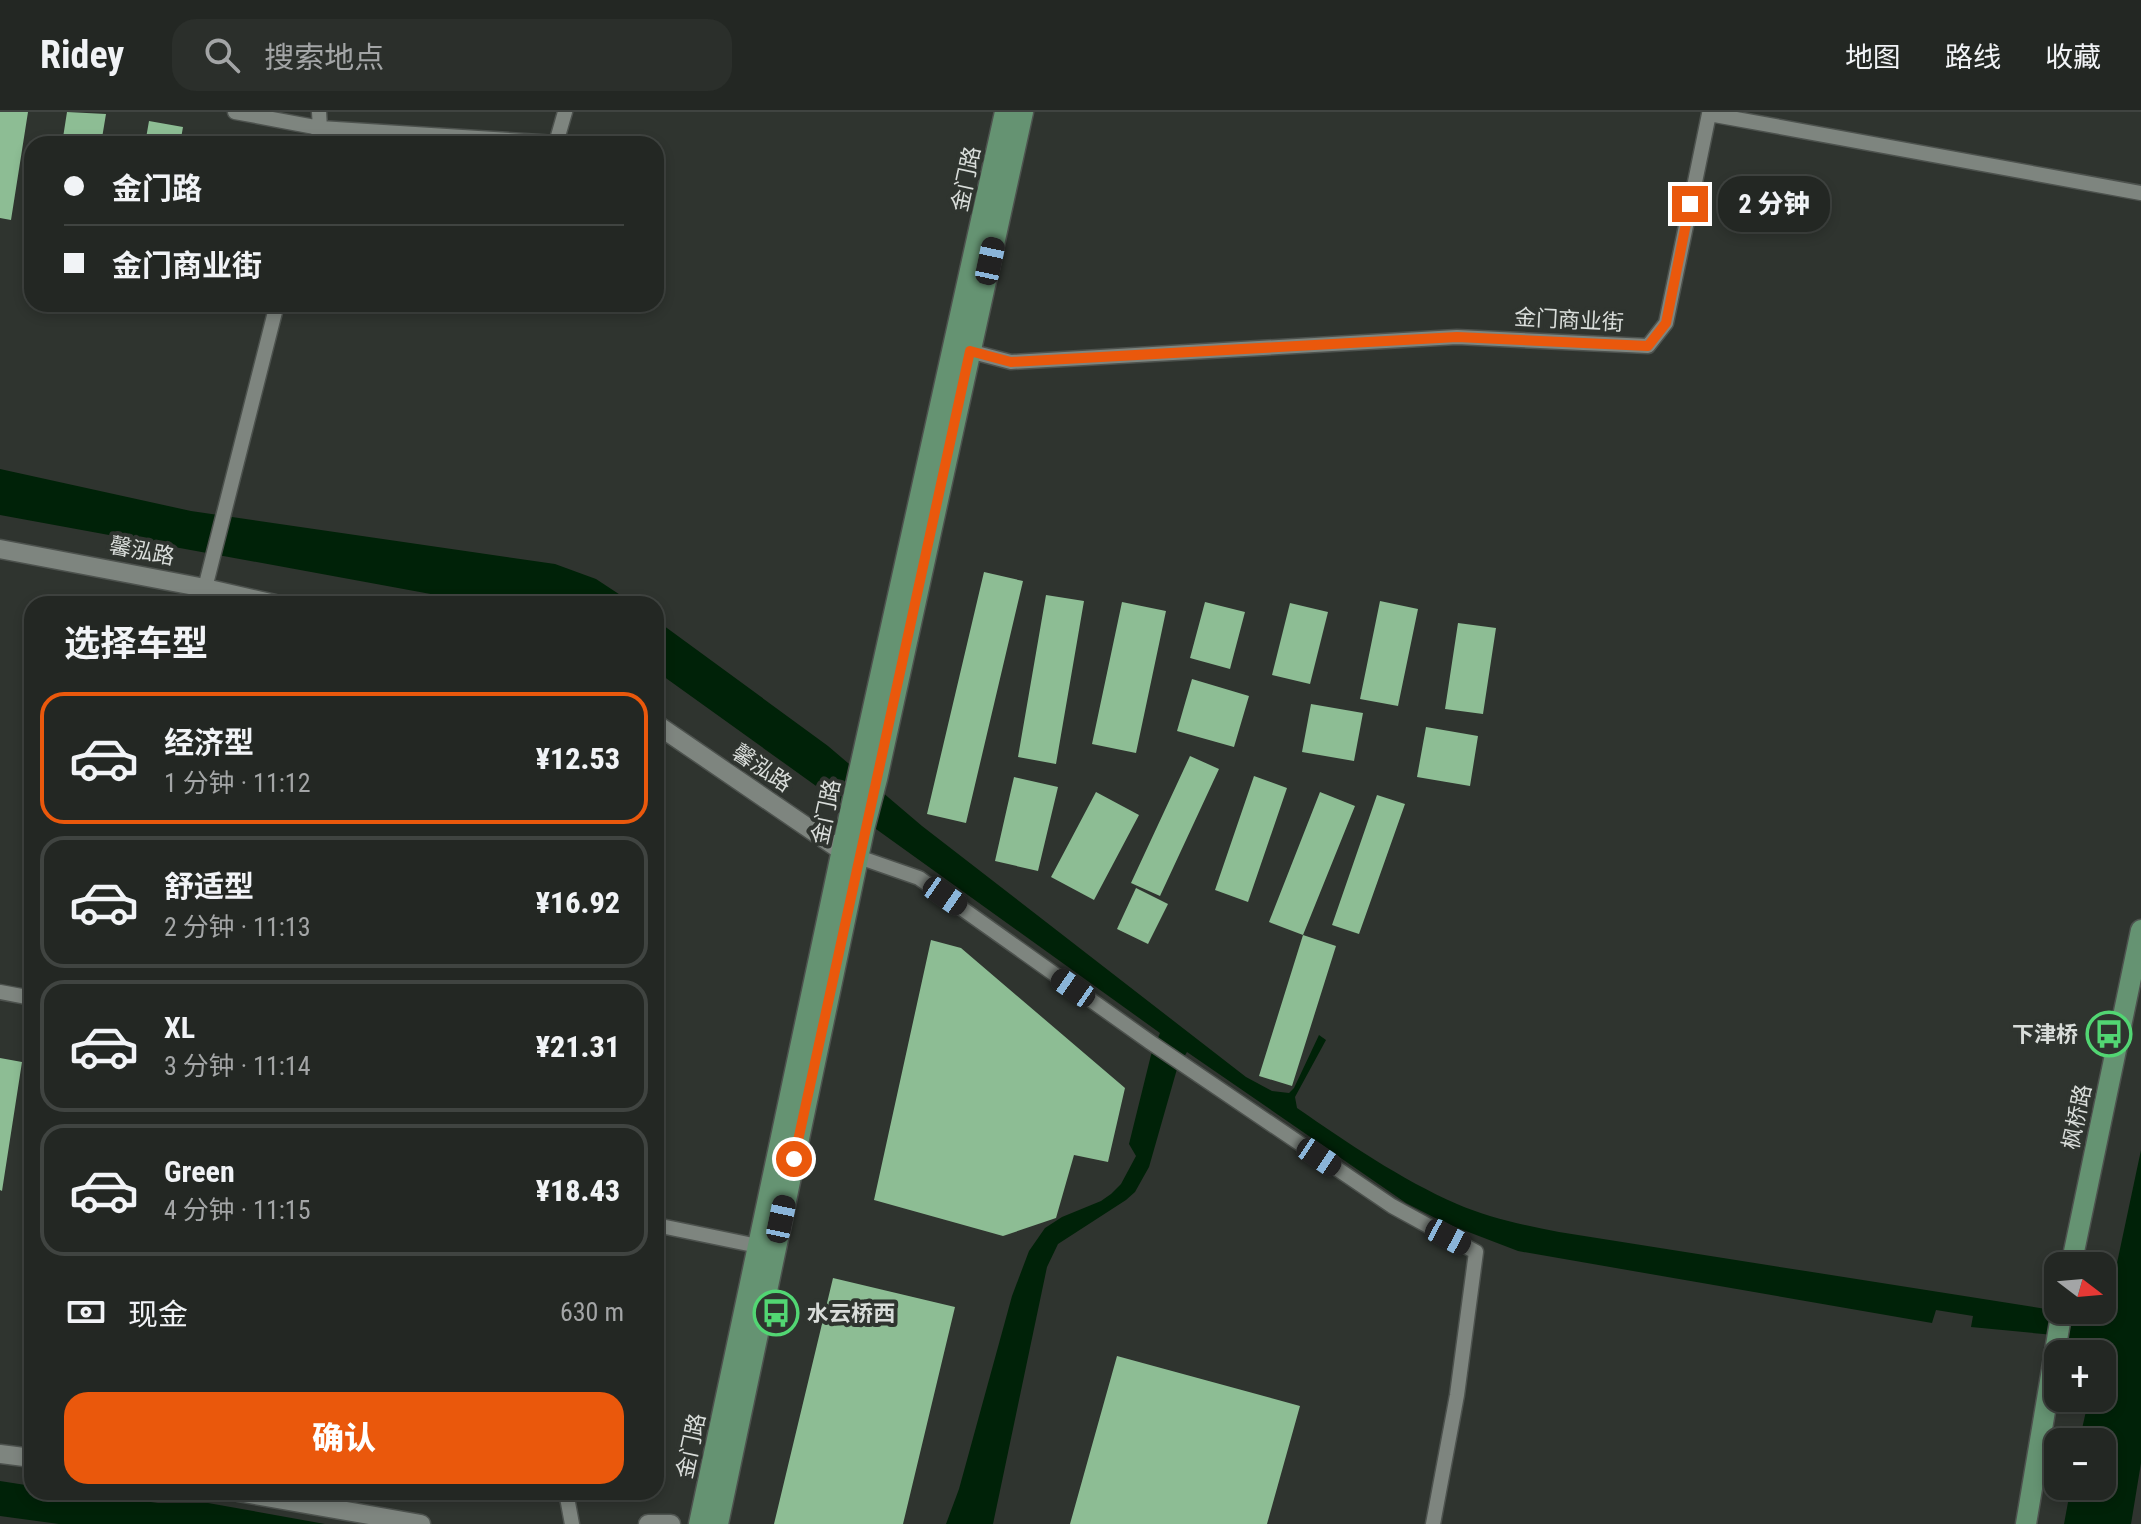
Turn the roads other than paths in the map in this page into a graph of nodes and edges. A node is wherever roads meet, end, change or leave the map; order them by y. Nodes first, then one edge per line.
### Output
1 (235, 112) edge
2 (319, 112) edge
3 (565, 112) edge
4 (1005, 112) edge
5 (1023, 112) edge
6 (320, 128) junction
7 (318, 136) edge
8 (446, 136) edge
9 (558, 136) edge
10 (2141, 193) edge
11 (275, 312) edge
12 (962, 349) junction
13 (0, 549) edge
14 (205, 588) junction
15 (240, 596) edge
16 (664, 729) edge
17 (850, 854) junction
18 (2141, 930) edge
19 (0, 992) edge
20 (24, 996) edge
21 (664, 1227) edge
22 (758, 1246) junction
23 (2074, 1252) edge
24 (2059, 1324) edge
25 (0, 1454) edge
26 (24, 1457) edge
27 (284, 1500) edge
28 (568, 1500) edge
29 (421, 1524) edge
30 (572, 1524) edge
31 (648, 1524) edge
32 (671, 1524) edge
33 (699, 1524) edge
34 (718, 1524) edge
35 (1433, 1524) edge
36 (2026, 1524) edge

1 - 6 street
2 - 6 street
3 - 9 street
4 - 12 main road, 金门路
5 - 12 main road, 金门路
6 - 7 street
6 - 8 street
10 - 12 street, 金门商业街
11 - 14 street
12 - 17 main road, 金门路
13 - 14 street, 馨泓路
14 - 15 street, 馨泓路
16 - 17 street, 馨泓路
17 - 22 main road, 金门路
17 - 34 main road, 金门路
17 - 35 street
18 - 23 main road, 枫桥路
19 - 20 street
21 - 22 street
22 - 33 main road, 金门路
24 - 36 main road
25 - 26 street
27 - 29 street
28 - 30 street
31 - 32 street

